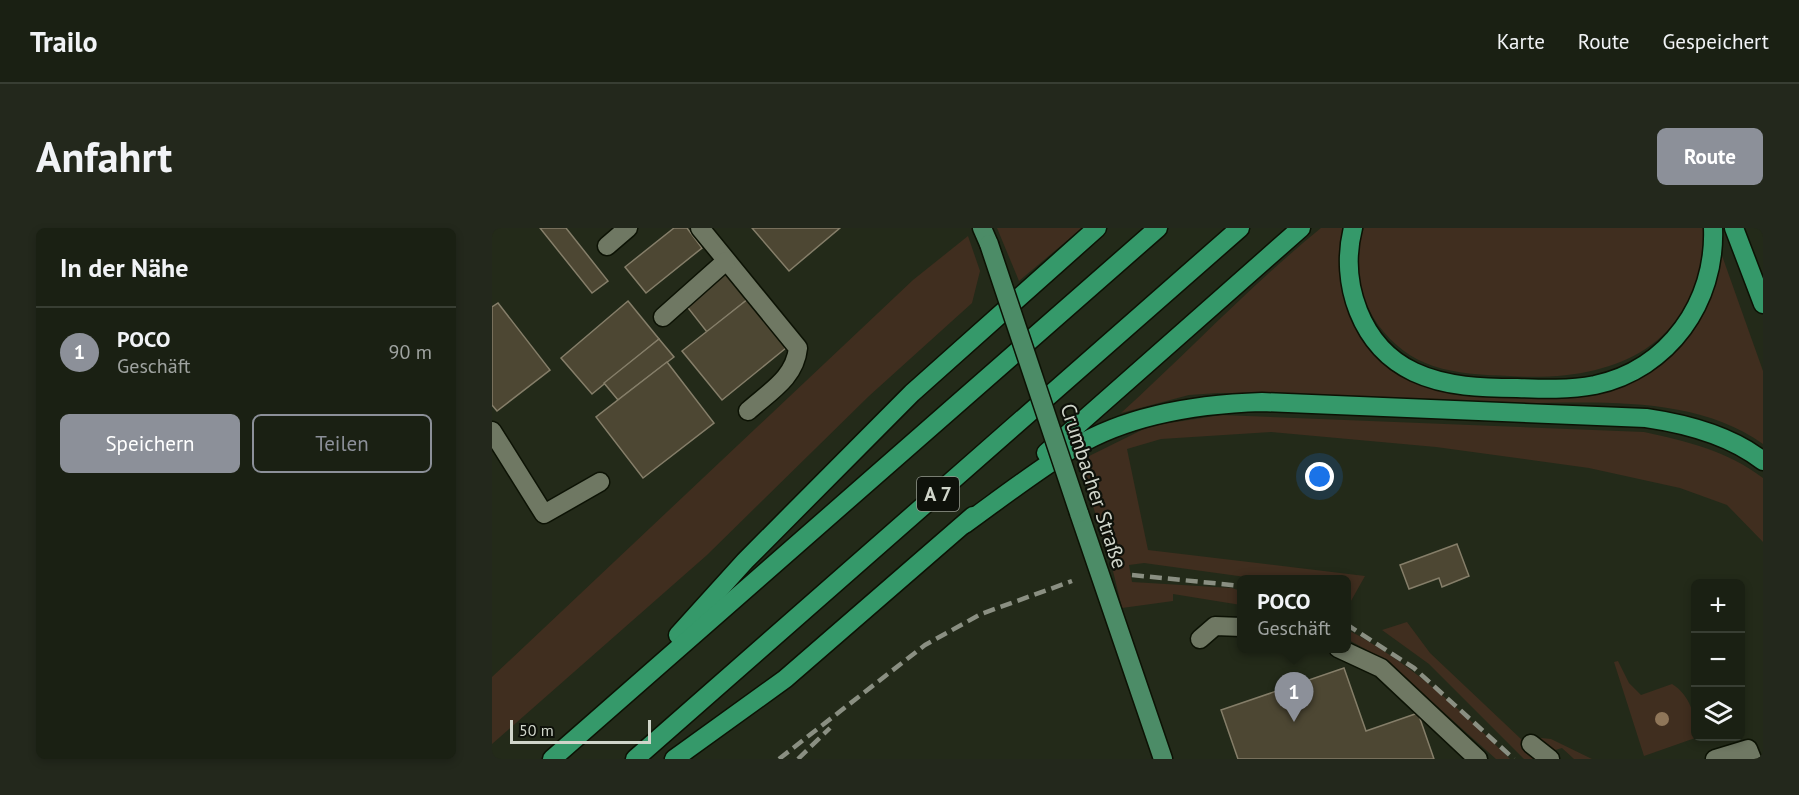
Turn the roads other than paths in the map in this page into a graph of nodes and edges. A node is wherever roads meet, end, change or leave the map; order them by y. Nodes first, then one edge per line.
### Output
1 (628, 228) edge
2 (700, 228) edge
3 (1097, 228) edge
4 (1158, 228) edge
5 (1240, 228) edge
6 (1301, 228) edge
7 (1353, 228) edge
8 (1713, 228) edge
9 (1734, 228) edge
10 (986, 236) edge
11 (607, 246) dead end
12 (726, 261) junction
13 (1763, 304) edge
14 (663, 317) dead end
15 (748, 411) dead end
16 (492, 431) edge
17 (1763, 461) edge
18 (600, 482) dead end
19 (965, 524) junction
20 (1237, 627) edge
21 (1200, 639) dead end
22 (1349, 653) edge
23 (620, 698) junction
24 (1531, 744) dead end
25 (552, 759) edge
26 (635, 759) edge
27 (674, 759) edge
28 (1163, 759) edge
29 (1478, 759) edge
30 (1550, 759) edge
31 (1716, 759) edge
32 (1752, 759) edge

1 - 11 lane
2 - 12 lane
3 - 23 highway
4 - 23 highway, A 7
5 - 26 highway, A 7
6 - 19 highway
7 - 8 highway
9 - 13 highway
10 - 28 main road, Crumbacher Straße, bridge
12 - 14 lane
12 - 15 lane
16 - 18 lane
17 - 19 highway
19 - 27 highway
20 - 21 lane
22 - 29 lane
23 - 25 highway, A 7
24 - 30 lane
31 - 32 lane

